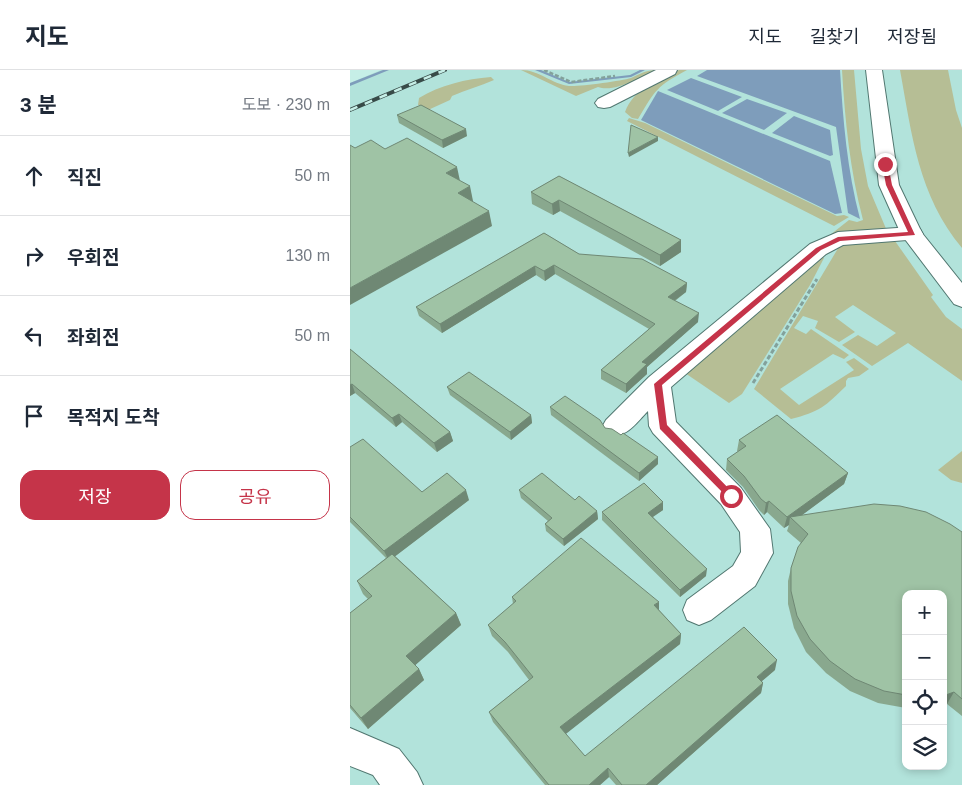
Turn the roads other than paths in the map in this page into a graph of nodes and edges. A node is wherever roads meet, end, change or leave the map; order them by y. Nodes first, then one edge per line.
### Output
1 (668, 70) edge
2 (874, 70) edge
3 (604, 103) dead end
4 (912, 234) junction
5 (962, 299) edge
6 (658, 384) junction
7 (616, 427) dead end
8 (699, 610) dead end
9 (350, 747) edge
10 (404, 785) edge

1 - 3 main road
2 - 4 main road
4 - 5 main road
4 - 6 main road
6 - 7 main road
6 - 8 main road
9 - 10 main road

